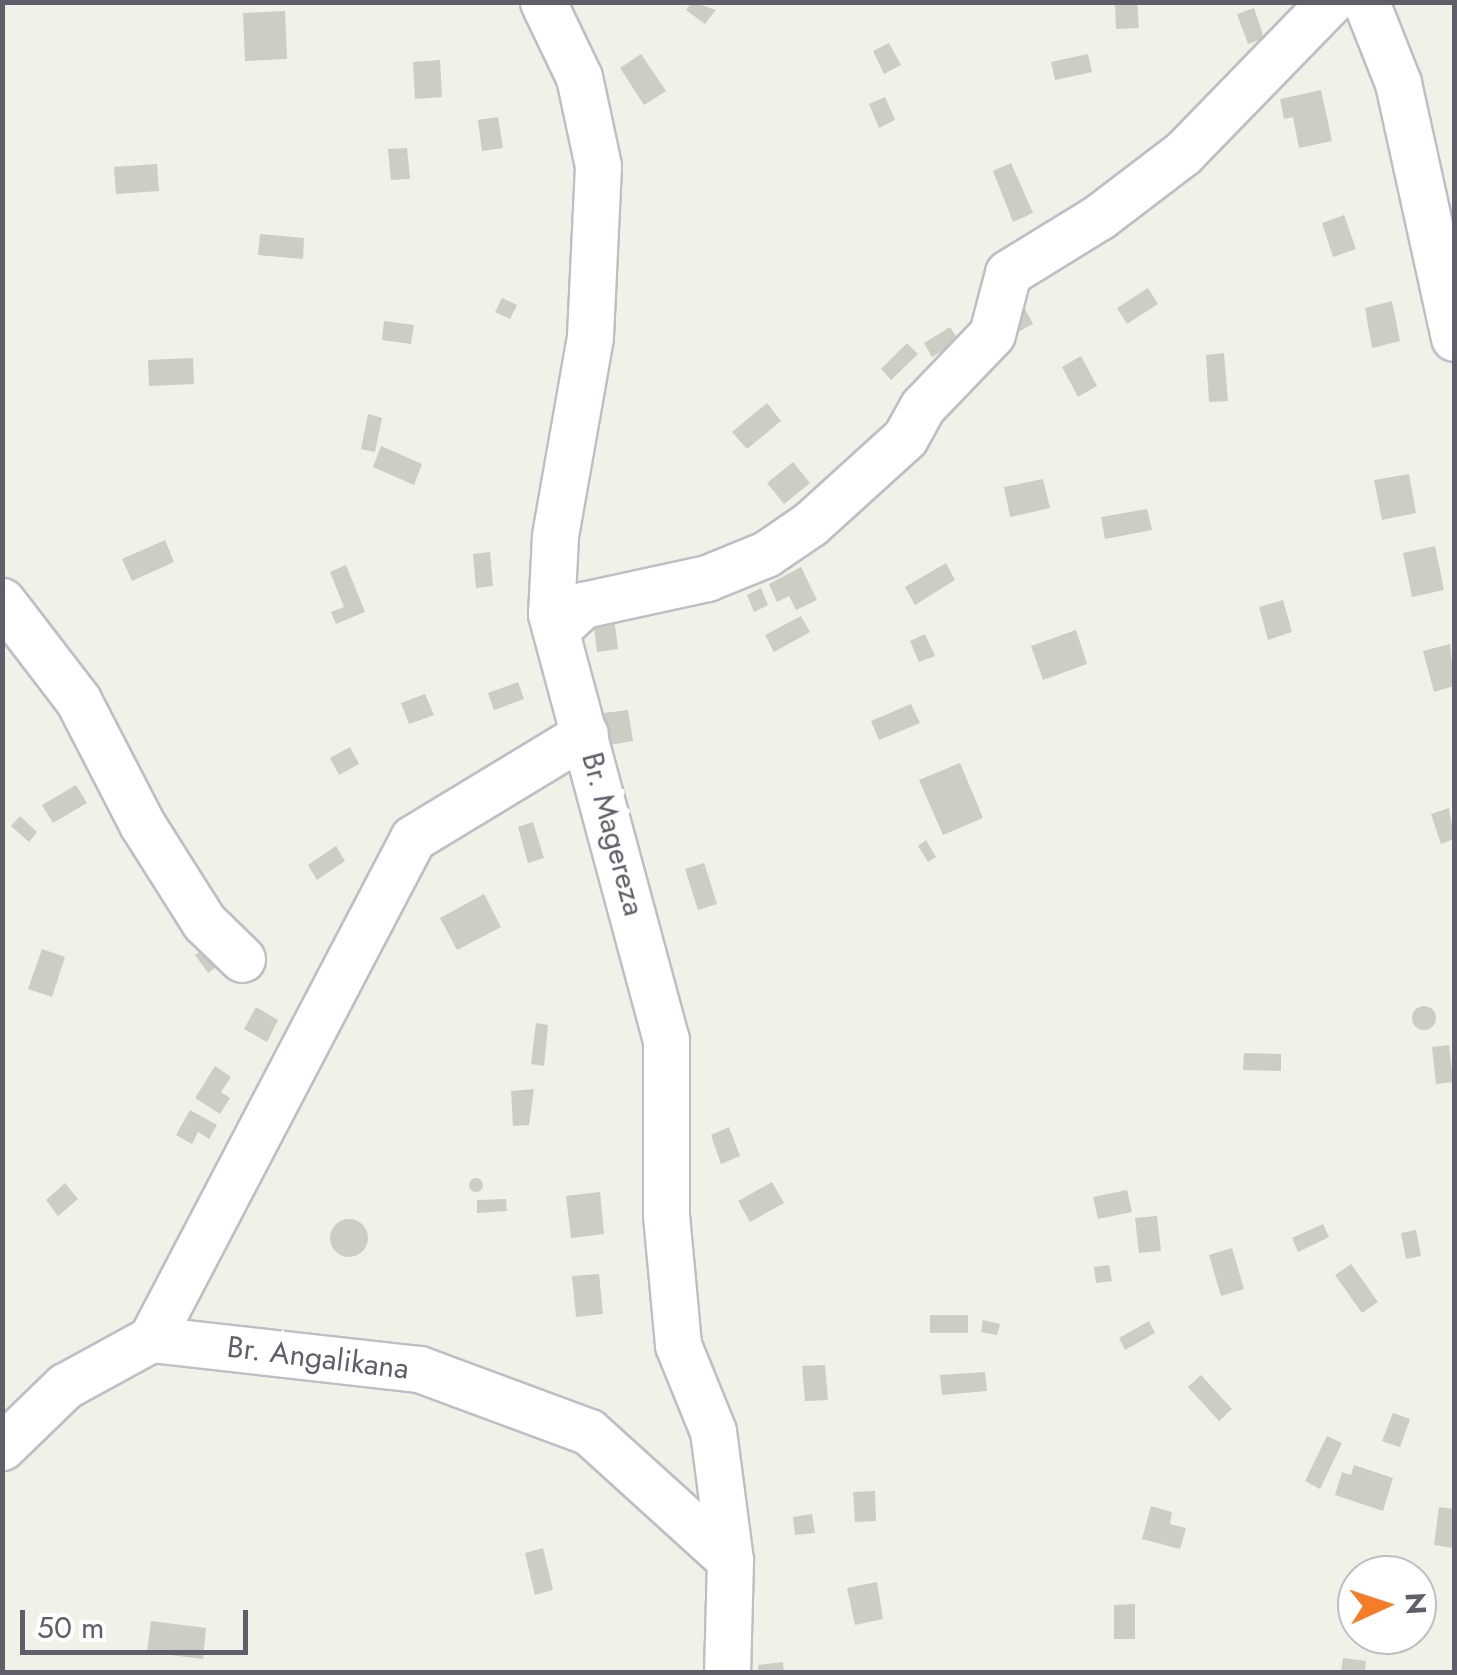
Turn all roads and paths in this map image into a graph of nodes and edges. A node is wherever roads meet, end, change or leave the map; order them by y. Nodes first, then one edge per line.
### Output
1 (543, 2) edge
2 (1330, 2) edge
3 (1366, 2) edge
4 (1454, 338) edge
5 (2, 601) edge
6 (556, 630) junction
7 (585, 734) junction
8 (242, 960) dead end
9 (151, 1339) junction
10 (2, 1447) edge
11 (730, 1560) junction
12 (726, 1672) edge

1 - 6 street, Br. Magereza
2 - 6 street
3 - 4 street
5 - 8 street
6 - 7 street, Br. Magereza
7 - 9 street
7 - 11 street, Br. Magereza
9 - 10 street
9 - 11 street, Br. Angalikana
11 - 12 street, Br. Magereza

